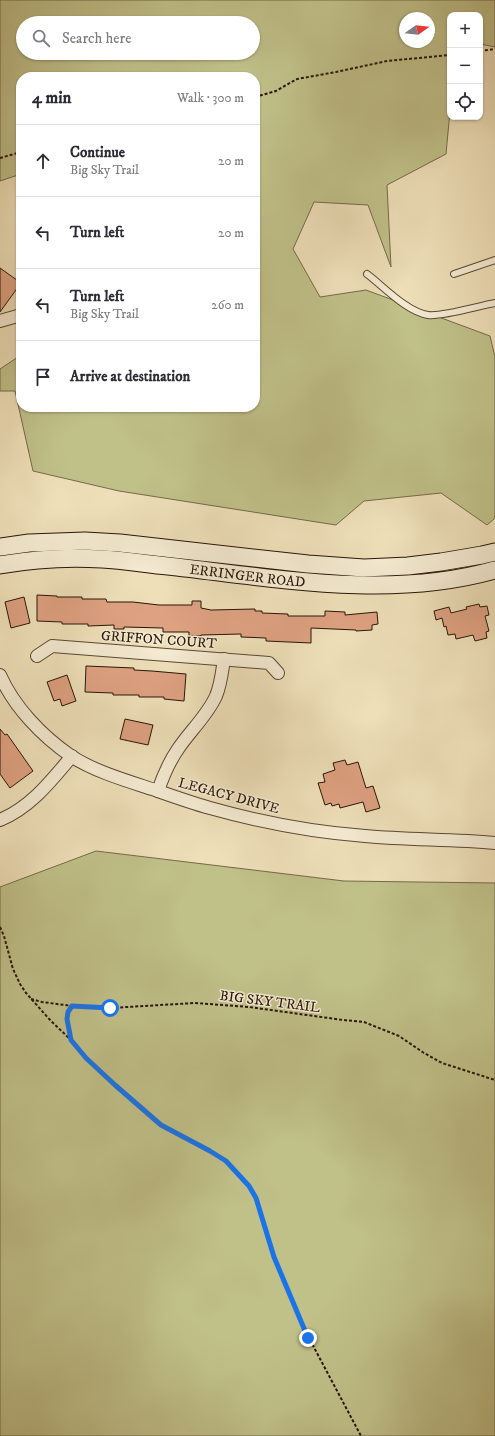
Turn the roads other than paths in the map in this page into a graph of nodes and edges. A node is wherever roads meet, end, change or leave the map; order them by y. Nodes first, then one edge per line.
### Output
1 (495, 260) edge
2 (367, 274) dead end
3 (454, 274) dead end
4 (495, 303) edge
5 (16, 316) edge
6 (0, 321) edge
7 (0, 547) edge
8 (495, 552) edge
9 (0, 566) edge
10 (495, 570) edge
11 (37, 656) dead end
12 (224, 659) junction
13 (278, 672) dead end
14 (0, 674) edge
15 (72, 756) junction
16 (158, 791) junction
17 (1, 817) edge
18 (495, 843) edge

1 - 3 lane
2 - 4 lane
5 - 6 street
7 - 8 main road, ERRINGER ROAD
9 - 10 main road, ERRINGER ROAD
11 - 12 street, GRIFFON COURT
12 - 13 street, GRIFFON COURT
12 - 16 street
14 - 15 street, LEGACY DRIVE
15 - 16 street, LEGACY DRIVE
15 - 17 street
16 - 18 street, LEGACY DRIVE

